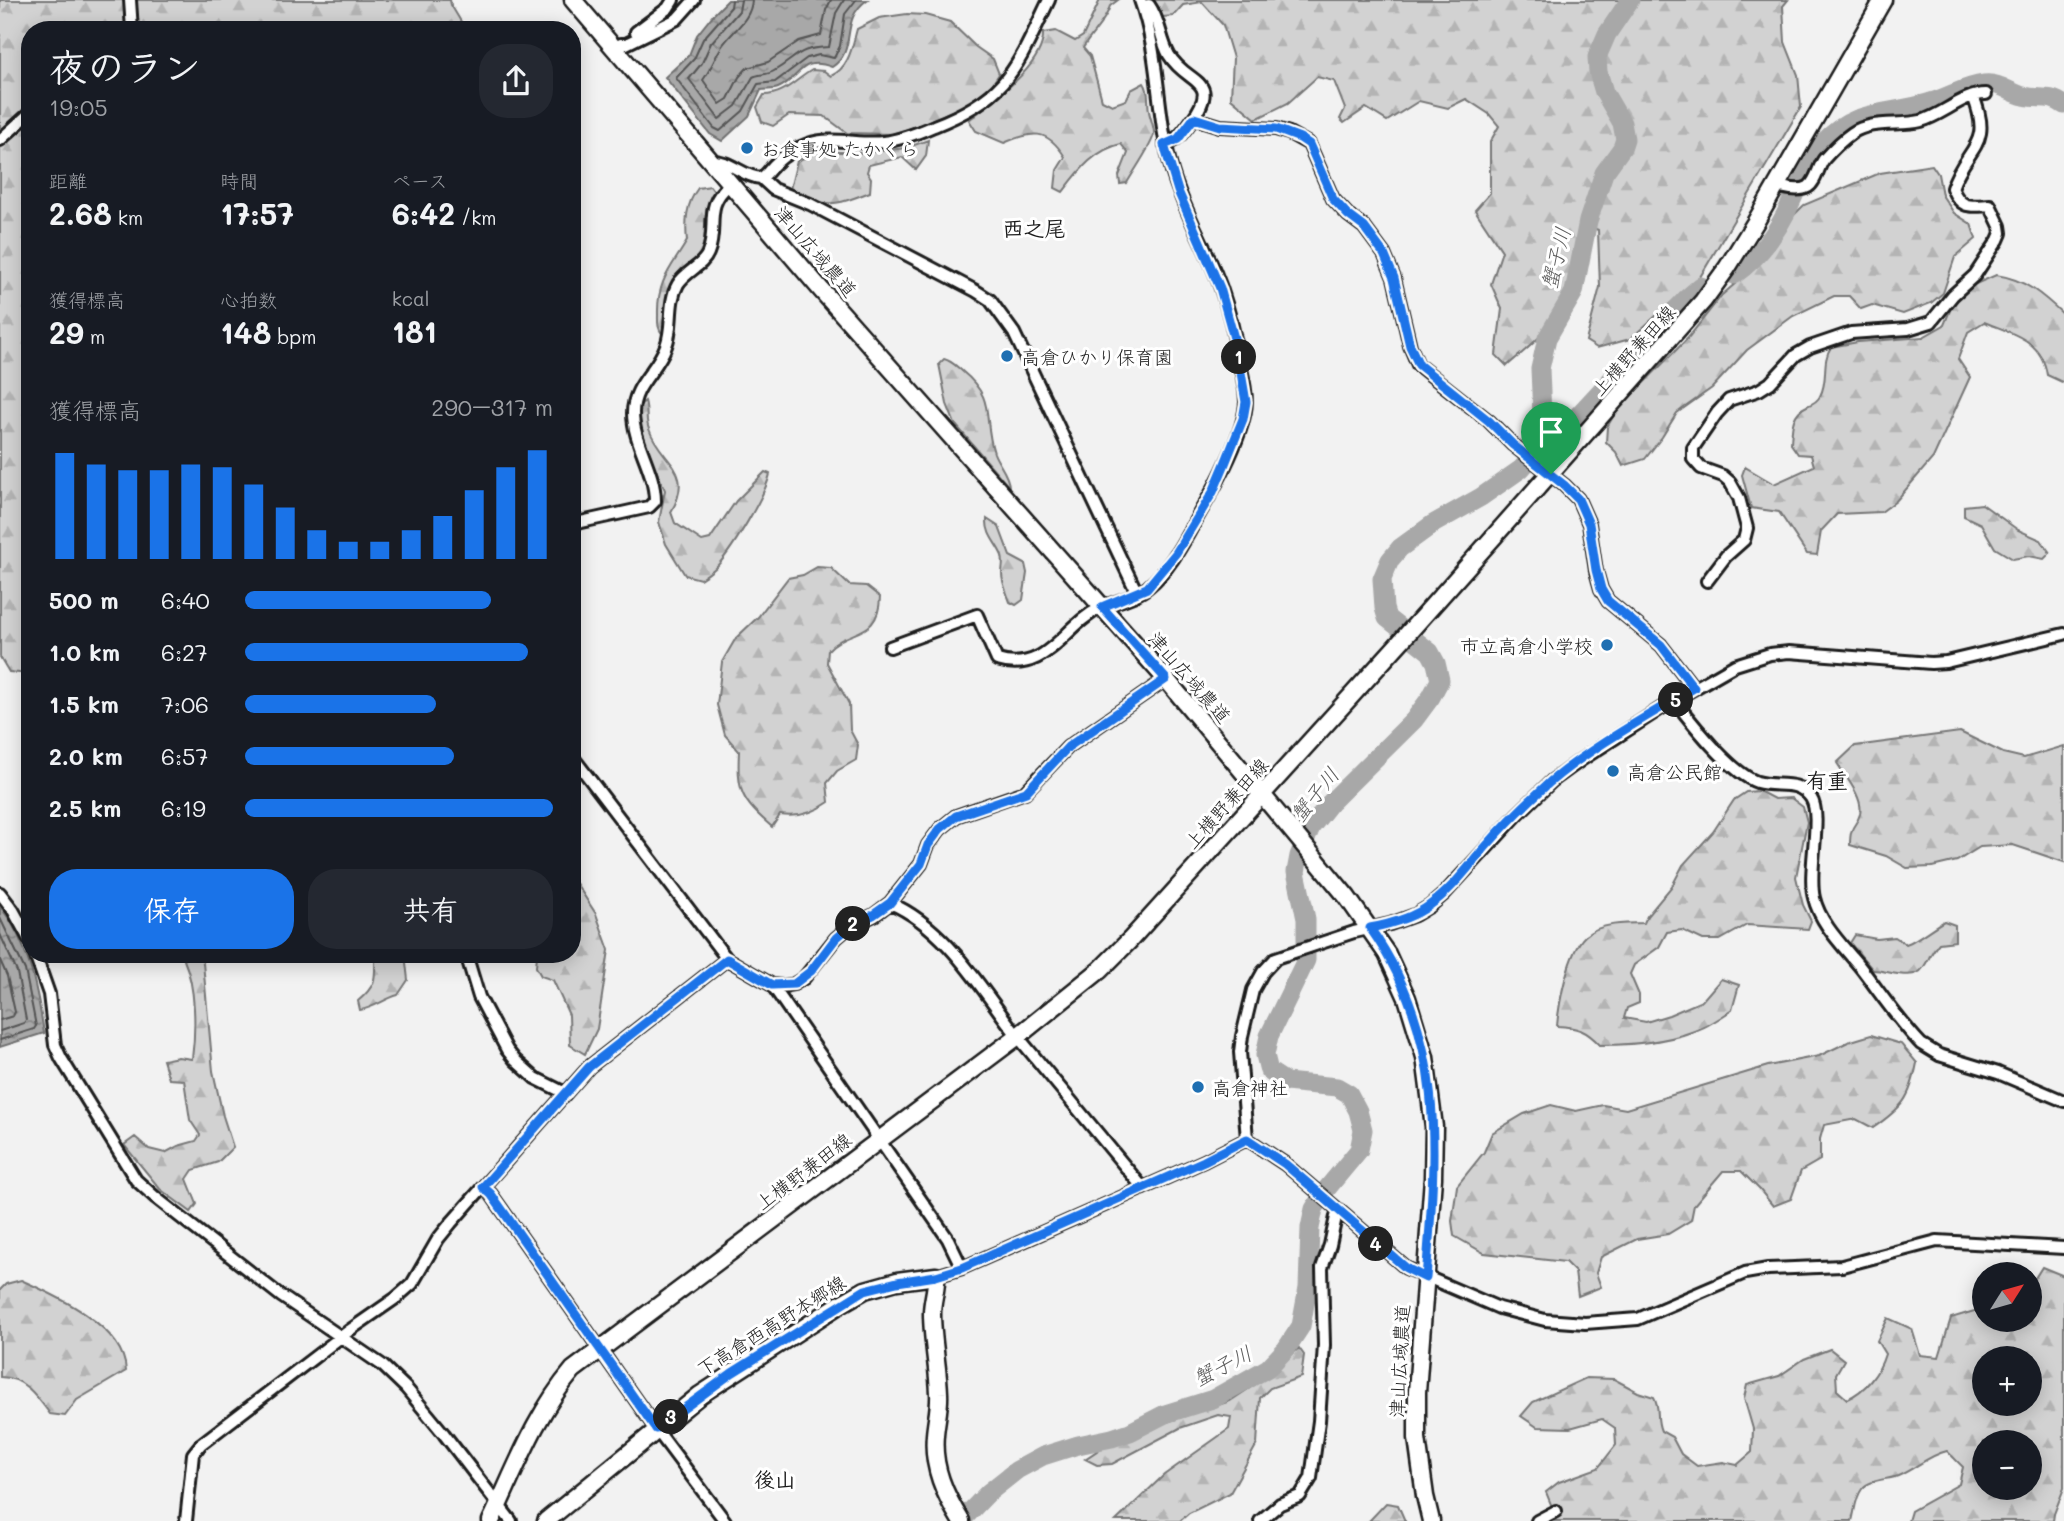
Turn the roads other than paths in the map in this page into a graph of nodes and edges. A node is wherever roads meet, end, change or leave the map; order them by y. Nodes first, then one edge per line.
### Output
1 (130, 0) edge
2 (573, 0) edge
3 (673, 0) edge
4 (694, 0) edge
5 (1049, 0) edge
6 (1883, 0) edge
7 (1141, 3) edge
8 (131, 21) edge
9 (618, 47) junction
10 (1986, 94) dead end
11 (1973, 96) junction
12 (1194, 118) junction
13 (21, 121) edge
14 (0, 140) edge
15 (1164, 145) junction
16 (712, 161) junction
17 (761, 178) junction
18 (730, 184) junction
19 (1781, 187) junction
20 (1551, 474) junction
21 (581, 522) edge
22 (1707, 581) dead end
23 (1137, 593) junction
24 (1102, 607) junction
25 (2064, 634) edge
26 (890, 647) dead end
27 (1166, 679) junction
28 (1694, 688) junction
29 (1674, 701) junction
30 (581, 768) edge
31 (1262, 793) junction
32 (0, 893) edge
33 (890, 903) junction
34 (21, 925) edge
35 (1370, 928) junction
36 (727, 959) junction
37 (38, 963) edge
38 (469, 963) edge
39 (772, 985) junction
40 (1018, 1036) junction
41 (565, 1093) junction
42 (2064, 1101) edge
43 (880, 1139) junction
44 (1247, 1139) junction
45 (483, 1187) junction
46 (1143, 1188) junction
47 (1337, 1212) junction
48 (2064, 1248) edge
49 (962, 1268) junction
50 (936, 1276) junction
51 (1426, 1278) junction
52 (342, 1336) junction
53 (600, 1348) junction
54 (656, 1429) junction
55 (499, 1503) junction
56 (1556, 1511) dead end
57 (959, 1518) edge
58 (186, 1521) edge
59 (491, 1521) edge
60 (511, 1521) edge
61 (546, 1521) edge
62 (724, 1521) edge
63 (1260, 1521) edge
64 (1431, 1521) edge
65 (1537, 1521) edge

1 - 8 street
2 - 9 main road, 津山広域農道
3 - 9 street
4 - 9 street
5 - 17 street
6 - 19 main road, 上横野兼田線
7 - 12 street
7 - 15 street
9 - 16 main road, 津山広域農道
10 - 11 street
11 - 19 street
11 - 22 street
12 - 15 street
12 - 20 street
13 - 14 street
15 - 23 street
16 - 17 street
16 - 18 main road, 津山広域農道
17 - 23 street
18 - 21 street
18 - 24 main road, 津山広域農道
19 - 20 main road, 上横野兼田線
20 - 28 street
20 - 31 main road, 上横野兼田線
23 - 24 street
24 - 26 street
24 - 27 main road, 津山広域農道
25 - 28 street
27 - 31 main road, 津山広域農道
27 - 33 street
28 - 29 street
29 - 35 street
29 - 42 street
30 - 36 street
31 - 35 main road, 津山広域農道
31 - 40 main road, 上横野兼田線
32 - 34 street
33 - 39 street
33 - 40 street
35 - 44 street
35 - 51 main road, 津山広域農道
36 - 39 street
36 - 41 street
37 - 52 street
38 - 41 street
39 - 43 street
40 - 43 main road, 上横野兼田線
40 - 46 street
41 - 45 street
43 - 49 street
43 - 53 main road, 上横野兼田線
44 - 46 street
44 - 47 street
45 - 52 street
45 - 53 street
46 - 49 street
47 - 51 street
47 - 63 street
48 - 51 street
49 - 50 street
50 - 54 main road, 下高倉西高野本郷線
50 - 57 main road
51 - 64 main road, 津山広域農道
52 - 55 street
52 - 58 street
53 - 54 street
53 - 55 main road, 上横野兼田線
54 - 61 main road, 下高倉西高野本郷線
54 - 62 street
55 - 59 main road, 上横野兼田線
55 - 60 street
56 - 65 street

